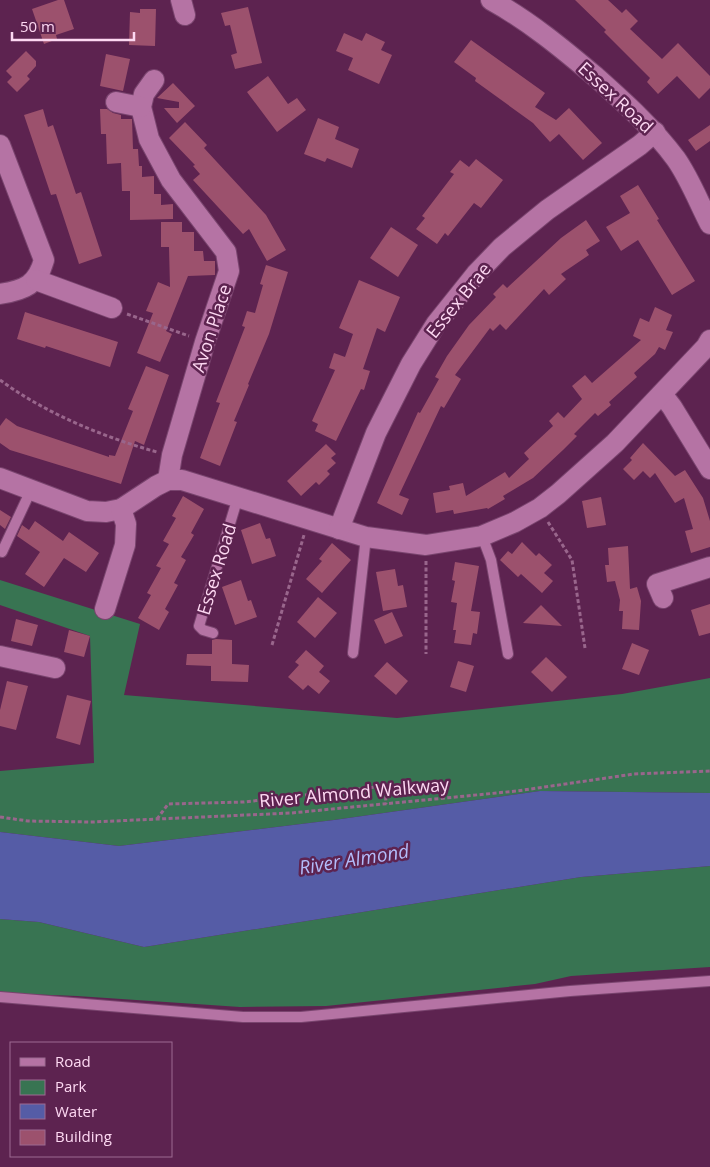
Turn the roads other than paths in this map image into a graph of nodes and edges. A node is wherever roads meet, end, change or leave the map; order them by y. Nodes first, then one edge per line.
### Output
1 (491, 0) edge
2 (154, 80) dead end
3 (116, 102) dead end
4 (142, 107) junction
5 (655, 132) junction
6 (0, 147) edge
7 (710, 224) edge
8 (36, 280) junction
9 (0, 294) edge
10 (107, 305) road end
11 (710, 340) edge
12 (662, 394) junction
13 (710, 469) edge
14 (0, 478) edge
15 (168, 480) junction
16 (31, 490) junction
17 (238, 497) junction
18 (121, 509) junction
19 (339, 529) junction
20 (482, 536) junction
21 (366, 537) junction
22 (2, 552) dead end
23 (710, 567) edge
24 (656, 584) dead end
25 (105, 609) dead end
26 (213, 632) dead end
27 (353, 652) dead end
28 (508, 654) dead end
29 (0, 656) edge
30 (55, 668) dead end
31 (710, 981) edge
32 (0, 997) edge

1 - 5 street, Essex Road
2 - 4 street
3 - 4 street
4 - 15 street, Avon Place
5 - 7 street, Essex Road
5 - 19 street, Essex Brae
6 - 8 street
8 - 9 street
8 - 10 street
11 - 12 street
12 - 13 street
12 - 20 street
14 - 16 street
15 - 17 street
15 - 18 street
16 - 18 street
16 - 22 lane
17 - 19 street
17 - 26 lane, Essex Road
18 - 25 street
19 - 21 street
20 - 21 street
20 - 28 lane
21 - 27 lane
23 - 24 street
29 - 30 street
31 - 32 lane

